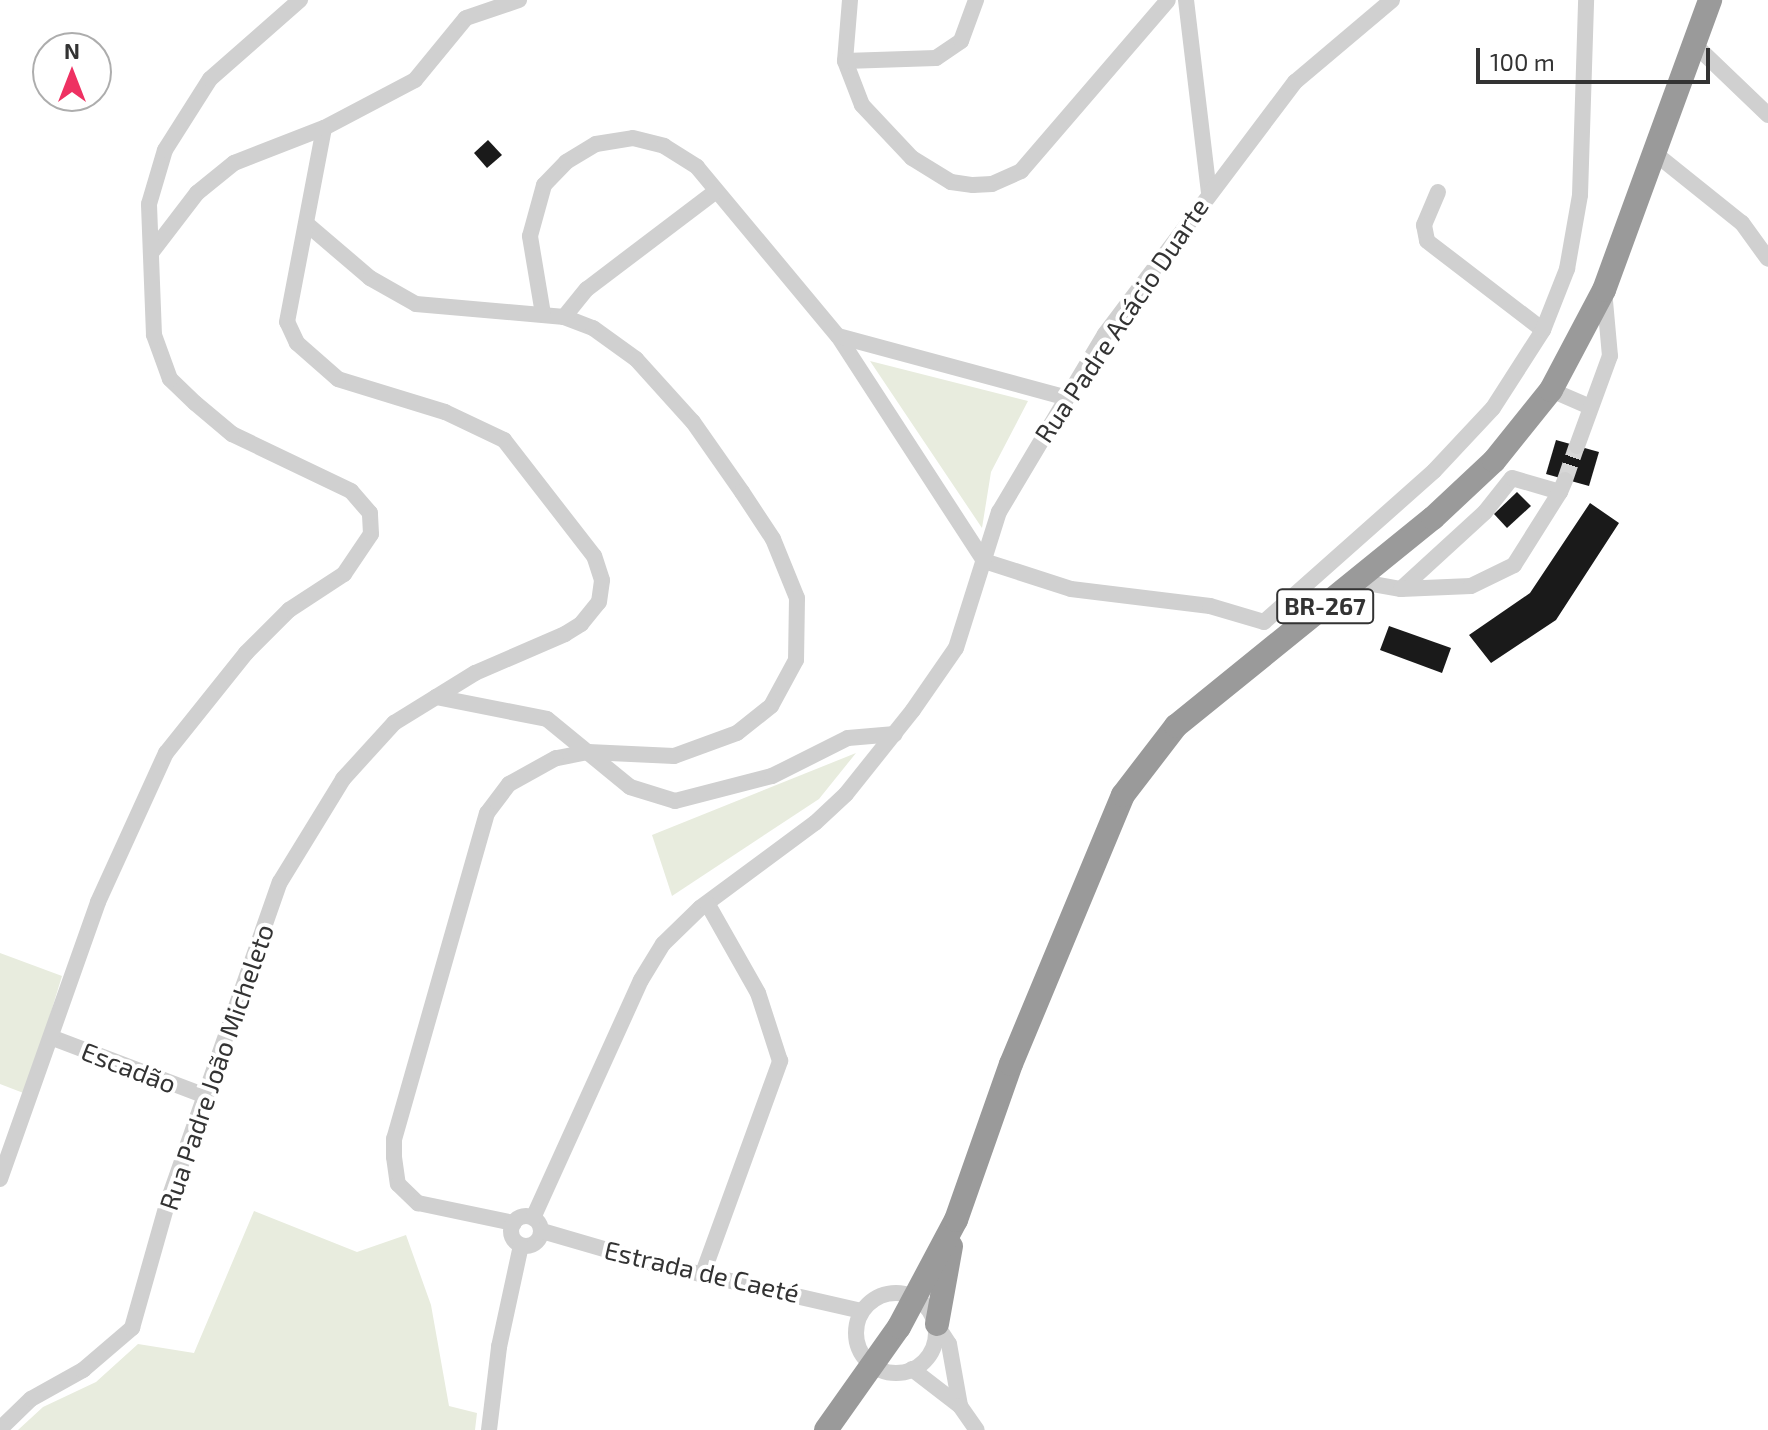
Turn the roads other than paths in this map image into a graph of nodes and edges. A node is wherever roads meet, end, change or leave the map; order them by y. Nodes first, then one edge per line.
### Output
1 (300, 0) edge
2 (519, 0) edge
3 (850, 0) edge
4 (976, 0) edge
5 (1168, 0) edge
6 (1186, 0) edge
7 (1392, 0) edge
8 (1586, 0) edge
9 (1710, 0) edge
10 (1693, 43) junction
11 (845, 61) junction
12 (1768, 115) edge
13 (324, 128) junction
14 (1652, 151) junction
15 (716, 191) junction
16 (1209, 192) junction
17 (1438, 192) dead end
18 (308, 225) junction
19 (151, 253) junction
20 (1768, 259) edge
21 (1604, 290) junction
22 (543, 314) junction
23 (564, 317) junction
24 (1543, 330) junction
25 (838, 336) junction
26 (1551, 390) junction
27 (1064, 397) junction
28 (1588, 406) junction
29 (1577, 446) tunnel mouth
30 (1494, 461) junction
31 (1512, 478) junction
32 (1433, 518) junction
33 (1455, 538) junction
34 (984, 561) junction
35 (1356, 581) junction
36 (1401, 589) junction
37 (1273, 630) junction
38 (436, 697) junction
39 (895, 734) junction
40 (588, 752) junction
41 (707, 903) junction
42 (53, 1038) junction
43 (206, 1096) junction
44 (0, 1179) edge
45 (956, 1220) junction
46 (514, 1223) junction
47 (538, 1224) junction
48 (521, 1245) junction
49 (703, 1273) junction
50 (915, 1299) junction
51 (862, 1311) junction
52 (938, 1325) junction
53 (873, 1366) junction
54 (912, 1369) junction
55 (960, 1406) junction
56 (0, 1429) edge
57 (489, 1430) edge
58 (826, 1430) edge
59 (977, 1430) edge

1 - 19 street
2 - 13 street
3 - 11 street
4 - 11 street
5 - 11 street
6 - 16 street
7 - 16 street, Rua Padre Acácio Duarte
8 - 24 street
9 - 10 highway, BR-267
10 - 12 street
10 - 14 highway, BR-267
13 - 18 street, Rua Padre João Micheleto
13 - 19 street
14 - 20 street
14 - 21 highway, BR-267
15 - 22 street
15 - 23 street
15 - 25 street
16 - 27 street, Rua Padre Acácio Duarte
17 - 24 street
18 - 22 street
18 - 38 street, Rua Padre João Micheleto
19 - 42 street
21 - 26 highway, BR-267
21 - 28 street
22 - 23 street
23 - 40 street
24 - 37 street
25 - 27 street
25 - 34 street
26 - 28 street
26 - 30 highway, BR-267
27 - 34 street, Rua Padre Acácio Duarte
28 - 29 street
30 - 31 street
30 - 32 highway, BR-267
31 - 33 street
31 - 36 street
32 - 33 street
32 - 35 highway, BR-267
33 - 36 street
34 - 37 street
34 - 39 street, Rua Padre Acácio Duarte
35 - 36 street
35 - 37 highway, BR-267
37 - 45 highway, BR-267
38 - 40 street
38 - 43 street, Rua Padre João Micheleto
39 - 40 street
39 - 41 street, Rua Padre Acácio Duarte
40 - 46 street
41 - 47 street, Rua Padre Acácio Duarte
41 - 49 street
42 - 43 street, Escadão
42 - 44 street
43 - 56 street, Rua Padre João Micheleto
45 - 50 highway, BR-267
45 - 52 highway
46 - 47 street
46 - 48 street
47 - 48 street
47 - 49 street, Estrada de Caeté
48 - 57 street
49 - 51 street, Estrada de Caeté
50 - 51 street
50 - 52 street
50 - 53 highway, BR-267
51 - 53 street
52 - 54 street
52 - 55 street
53 - 54 street
53 - 58 highway, BR-267
54 - 55 street
55 - 59 street

